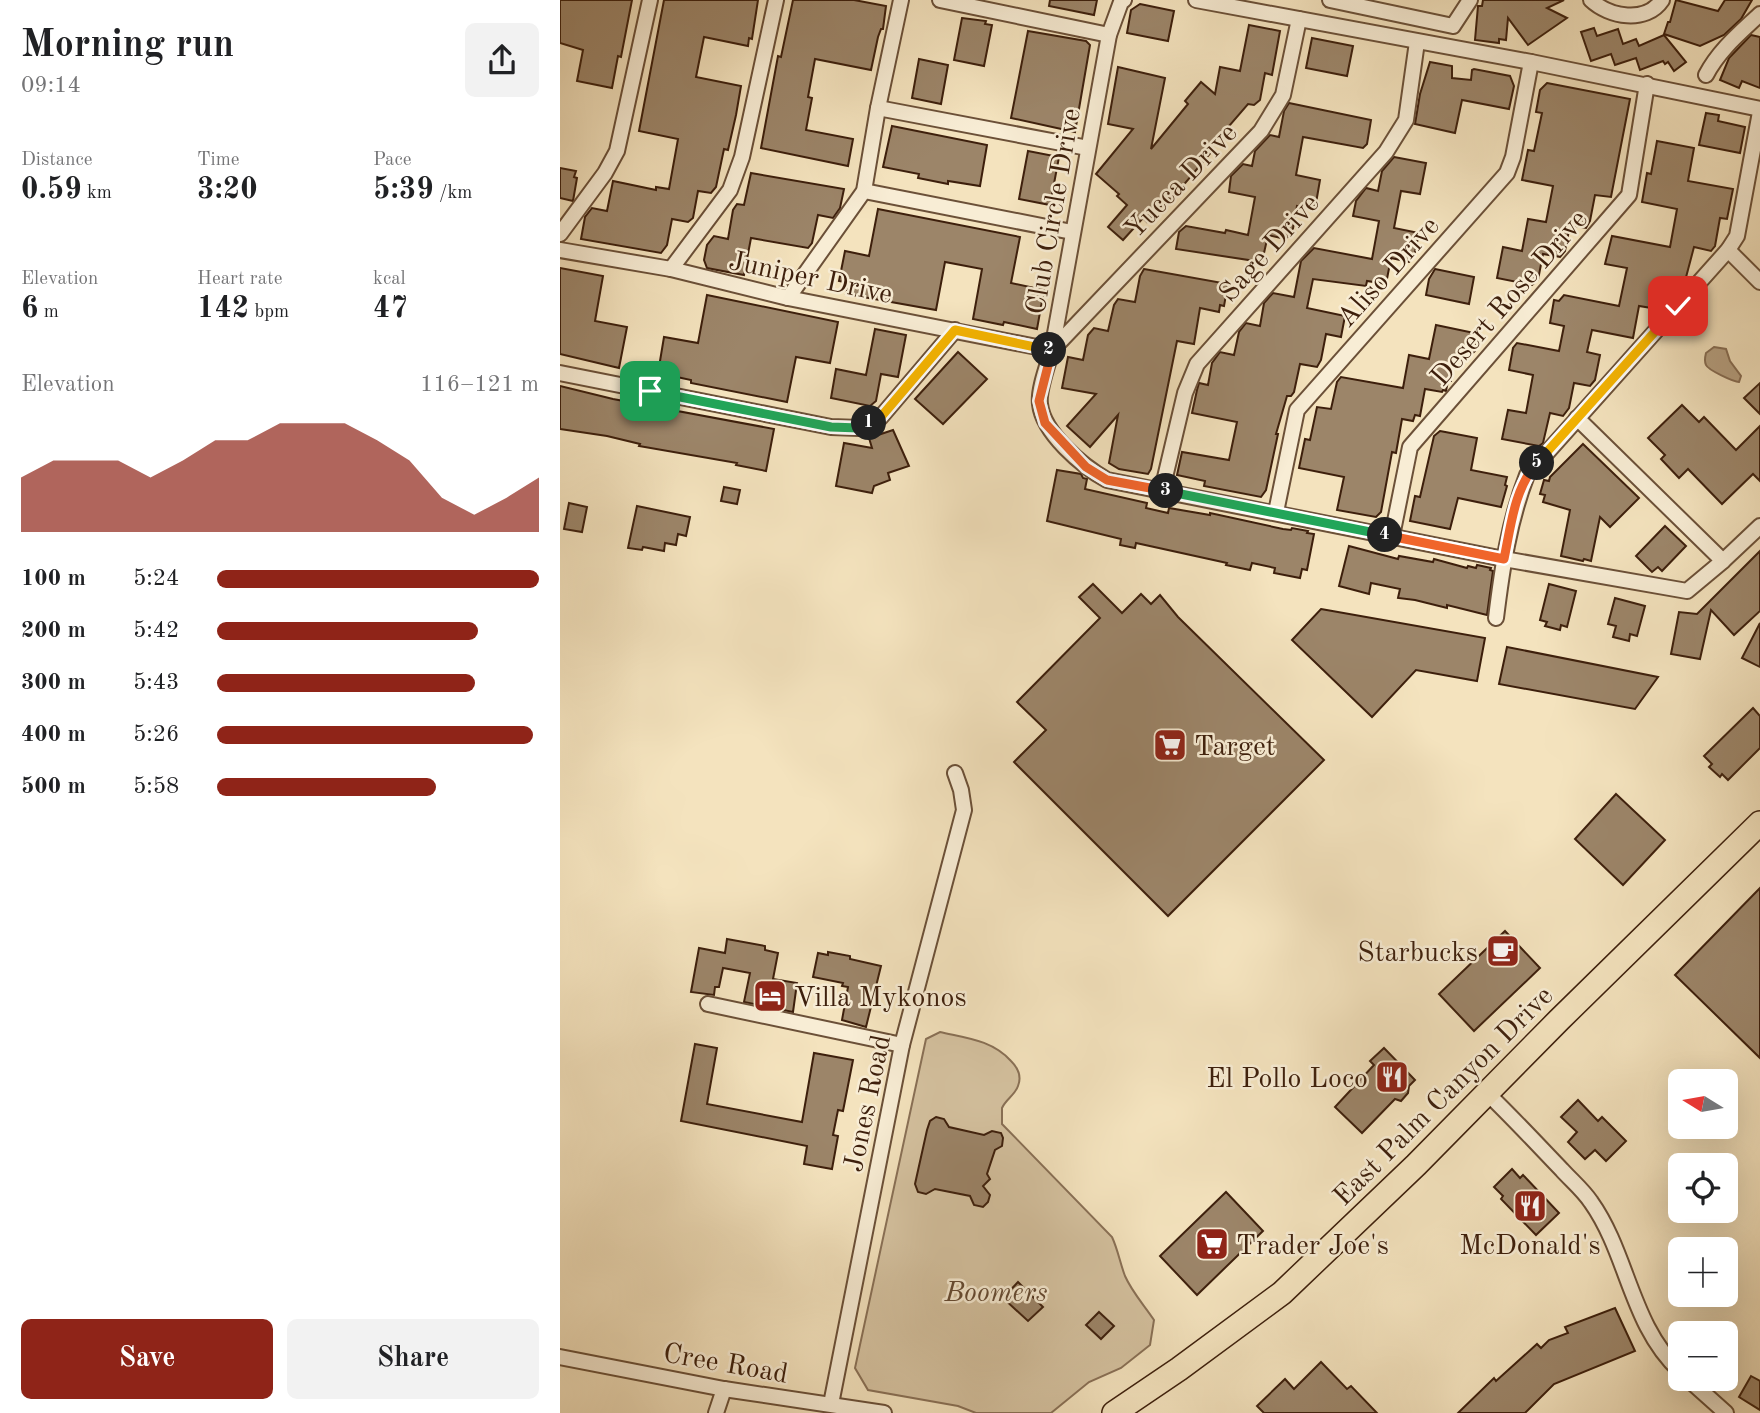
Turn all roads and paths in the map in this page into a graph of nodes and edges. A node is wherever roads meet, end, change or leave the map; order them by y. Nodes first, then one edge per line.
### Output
1 (650, 0) edge
2 (776, 0) edge
3 (901, 0) edge
4 (940, 0) edge
5 (1124, 0) edge
6 (1196, 0) edge
7 (1470, 0) edge
8 (1591, 0) edge
9 (1662, 0) edge
10 (1339, 1) edge
11 (1760, 14) edge
12 (1299, 19) junction
13 (1109, 34) junction
14 (1418, 42) junction
15 (1531, 62) junction
16 (1706, 75) dead end
17 (1647, 84) junction
18 (878, 108) junction
19 (1760, 110) edge
20 (1088, 148) junction
21 (864, 191) junction
22 (1072, 233) junction
23 (560, 234) edge
24 (560, 250) edge
25 (1728, 250) junction
26 (671, 269) junction
27 (1760, 282) edge
28 (789, 298) junction
29 (955, 330) junction
30 (1052, 350) junction
31 (560, 373) edge
32 (1577, 418) junction
33 (1161, 490) junction
34 (1276, 512) junction
35 (1760, 526) edge
36 (1392, 536) junction
37 (1504, 559) junction
38 (1723, 561) junction
39 (1496, 618) dead end
40 (956, 774) dead end
41 (1760, 823) edge
42 (708, 1004) dead end
43 (902, 1045) junction
44 (1487, 1093) junction
45 (560, 1357) edge
46 (1668, 1360) edge
47 (724, 1389) junction
48 (1702, 1391) edge
49 (831, 1404) junction
50 (716, 1413) edge
51 (884, 1413) edge
52 (1114, 1413) edge
53 (1726, 1413) edge

1 - 23 street
2 - 26 street
3 - 18 street
4 - 13 street
5 - 13 street, Club Circle Drive
6 - 12 street
7 - 10 street
8 - 9 street
11 - 16 street
12 - 14 street
12 - 30 street, Yucca Drive
13 - 20 street, Club Circle Drive
14 - 15 street
14 - 33 street, Sage Drive
15 - 17 street
15 - 34 street, Aliso Drive
17 - 19 street
17 - 36 street, Desert Rose Drive
18 - 20 street
18 - 21 street
19 - 25 street
20 - 22 street, Club Circle Drive
21 - 22 street
21 - 28 street
22 - 30 street, Club Circle Drive
24 - 26 street, Juniper Drive
25 - 27 street
25 - 32 street
26 - 28 street, Juniper Drive
28 - 29 street, Juniper Drive
29 - 30 street, Juniper Drive
29 - 31 street
30 - 33 street, Club Circle Drive
32 - 37 street
32 - 38 street
33 - 34 street, Club Circle Drive
34 - 36 street, Club Circle Drive
35 - 38 street, Club Circle Drive
36 - 37 street, Club Circle Drive
37 - 38 street, Club Circle Drive
37 - 39 street
40 - 43 street, Jones Road
41 - 44 main road, East Palm Canyon Drive
42 - 43 street
43 - 49 street, Jones Road
44 - 46 street
44 - 52 main road, East Palm Canyon Drive
45 - 47 street, Cree Road
47 - 49 street, Cree Road
47 - 50 street
48 - 53 street
49 - 51 street, Cree Road

